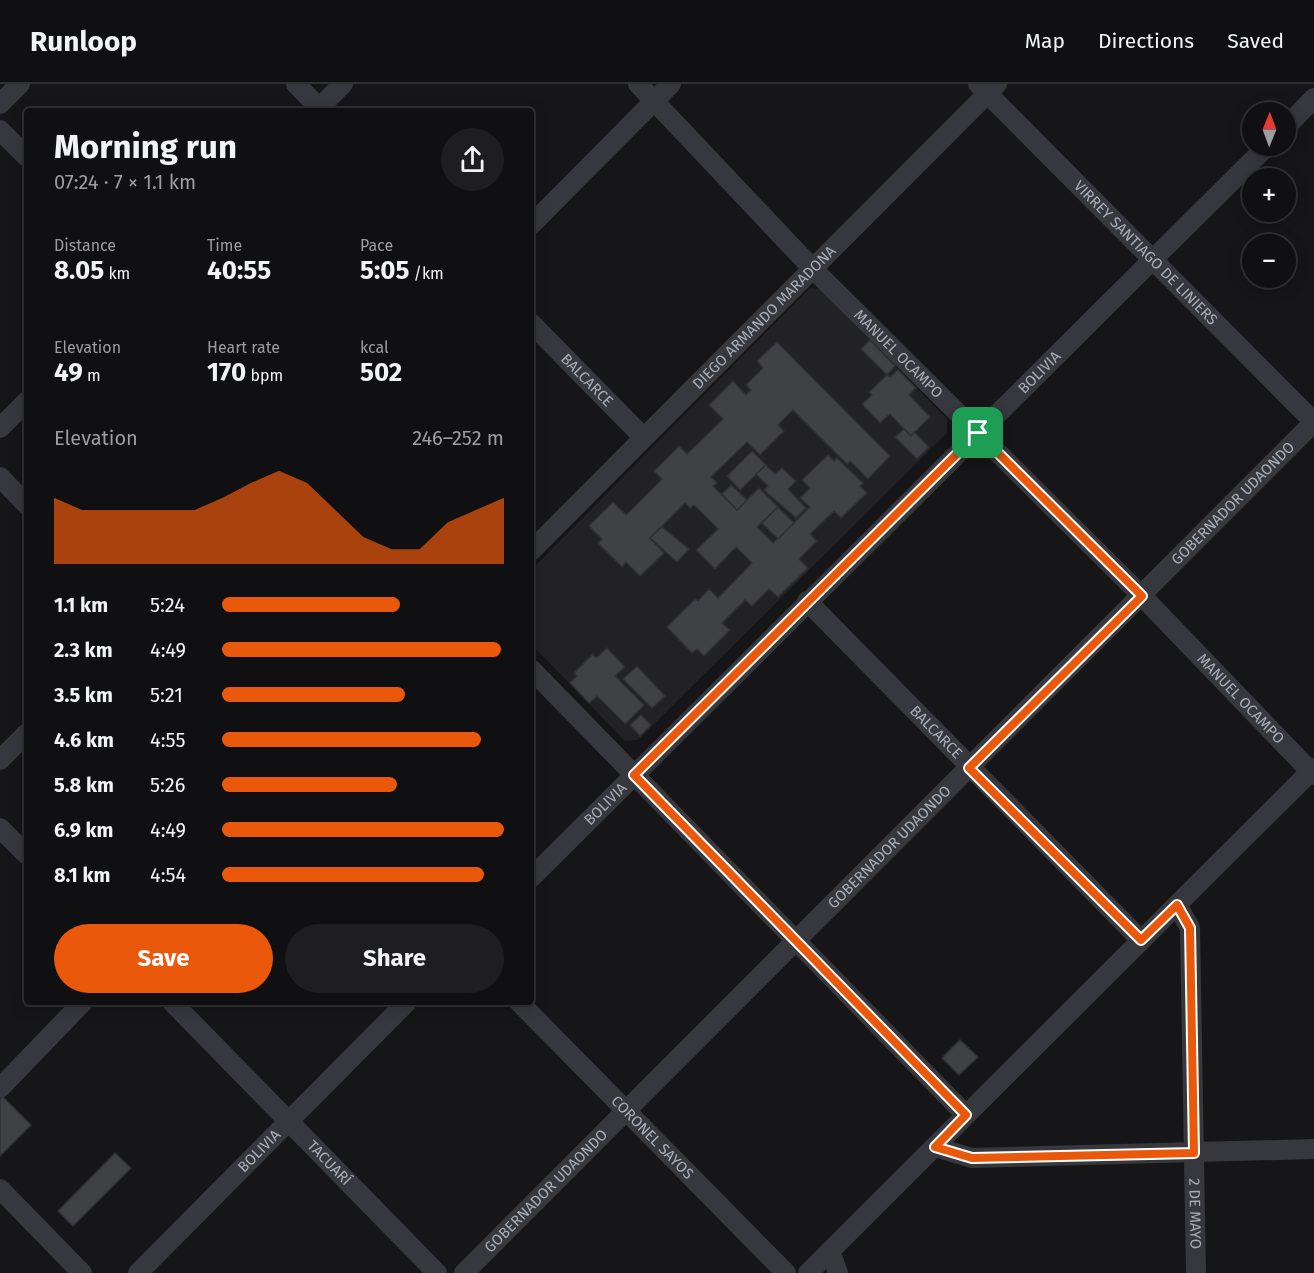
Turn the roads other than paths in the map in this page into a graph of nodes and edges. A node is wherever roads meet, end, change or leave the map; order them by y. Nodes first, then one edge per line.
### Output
1 (20, 84) edge
2 (296, 84) edge
3 (343, 84) edge
4 (638, 84) edge
5 (671, 84) edge
6 (987, 87) edge
7 (1314, 98) edge
8 (655, 100) junction
9 (0, 104) edge
10 (317, 108) edge
11 (321, 108) edge
12 (1296, 117) edge
13 (0, 130) edge
14 (24, 154) edge
15 (1257, 156) edge
16 (534, 222) edge
17 (1154, 260) junction
18 (812, 267) junction
19 (534, 326) edge
20 (24, 404) edge
21 (1314, 422) edge
22 (0, 428) edge
23 (978, 433) junction
24 (643, 437) junction
25 (0, 477) edge
26 (24, 502) edge
27 (534, 548) edge
28 (1142, 596) junction
29 (807, 601) junction
30 (534, 672) edge
31 (24, 736) edge
32 (0, 760) edge
33 (969, 768) junction
34 (1313, 771) edge
35 (634, 775) junction
36 (0, 828) edge
37 (24, 852) edge
38 (534, 875) edge
39 (1177, 905) junction
40 (1141, 940) junction
41 (797, 941) junction
42 (80, 1005) edge
43 (175, 1005) edge
44 (404, 1005) edge
45 (522, 1005) edge
46 (0, 1088) edge
47 (627, 1110) junction
48 (966, 1115) junction
49 (289, 1120) junction
50 (935, 1147) junction
51 (1314, 1149) edge
52 (1194, 1153) junction
53 (0, 1190) edge
54 (830, 1251) junction
55 (82, 1273) edge
56 (138, 1273) edge
57 (437, 1273) edge
58 (464, 1273) edge
59 (786, 1273) edge
60 (808, 1273) edge
61 (838, 1273) edge
62 (1196, 1273) edge

1 - 9 street
2 - 10 street
3 - 11 street
4 - 8 street, MANUEL OCAMPO
5 - 8 street
6 - 17 street, VIRREY SANTIAGO DE LINIERS
6 - 18 street, DIEGO ARMANDO MARADONA
7 - 12 street
8 - 16 street
8 - 18 street, MANUEL OCAMPO
13 - 14 street
15 - 17 street, BOLIVIA
17 - 21 street, VIRREY SANTIAGO DE LINIERS
17 - 23 street, BOLIVIA
18 - 23 street, MANUEL OCAMPO
18 - 24 street, DIEGO ARMANDO MARADONA
19 - 24 street, BALCARCE
20 - 22 street
21 - 28 street, GOBERNADOR UDAONDO
23 - 28 street, MANUEL OCAMPO
23 - 29 street, BOLIVIA
24 - 27 street, DIEGO ARMANDO MARADONA
25 - 26 street
28 - 33 street, GOBERNADOR UDAONDO
28 - 34 street, MANUEL OCAMPO
29 - 33 street, BALCARCE
29 - 35 street, BOLIVIA
30 - 35 street
31 - 32 street
33 - 40 street, BALCARCE
33 - 41 street, GOBERNADOR UDAONDO
34 - 39 street
35 - 38 street, BOLIVIA
35 - 41 street
36 - 37 street
39 - 40 street
39 - 52 street, 2 DE MAYO
40 - 48 street
41 - 47 street, GOBERNADOR UDAONDO
41 - 48 street
42 - 46 street
43 - 49 street, TACUARÍ
44 - 49 street, BOLIVIA
45 - 47 street, CORONEL SAYOS
47 - 58 street, GOBERNADOR UDAONDO
47 - 59 street, CORONEL SAYOS
48 - 50 street
49 - 56 street, BOLIVIA
49 - 57 street, TACUARÍ
50 - 52 street
50 - 54 street
51 - 52 street
52 - 62 street, 2 DE MAYO
53 - 55 street
54 - 60 street
54 - 61 street

